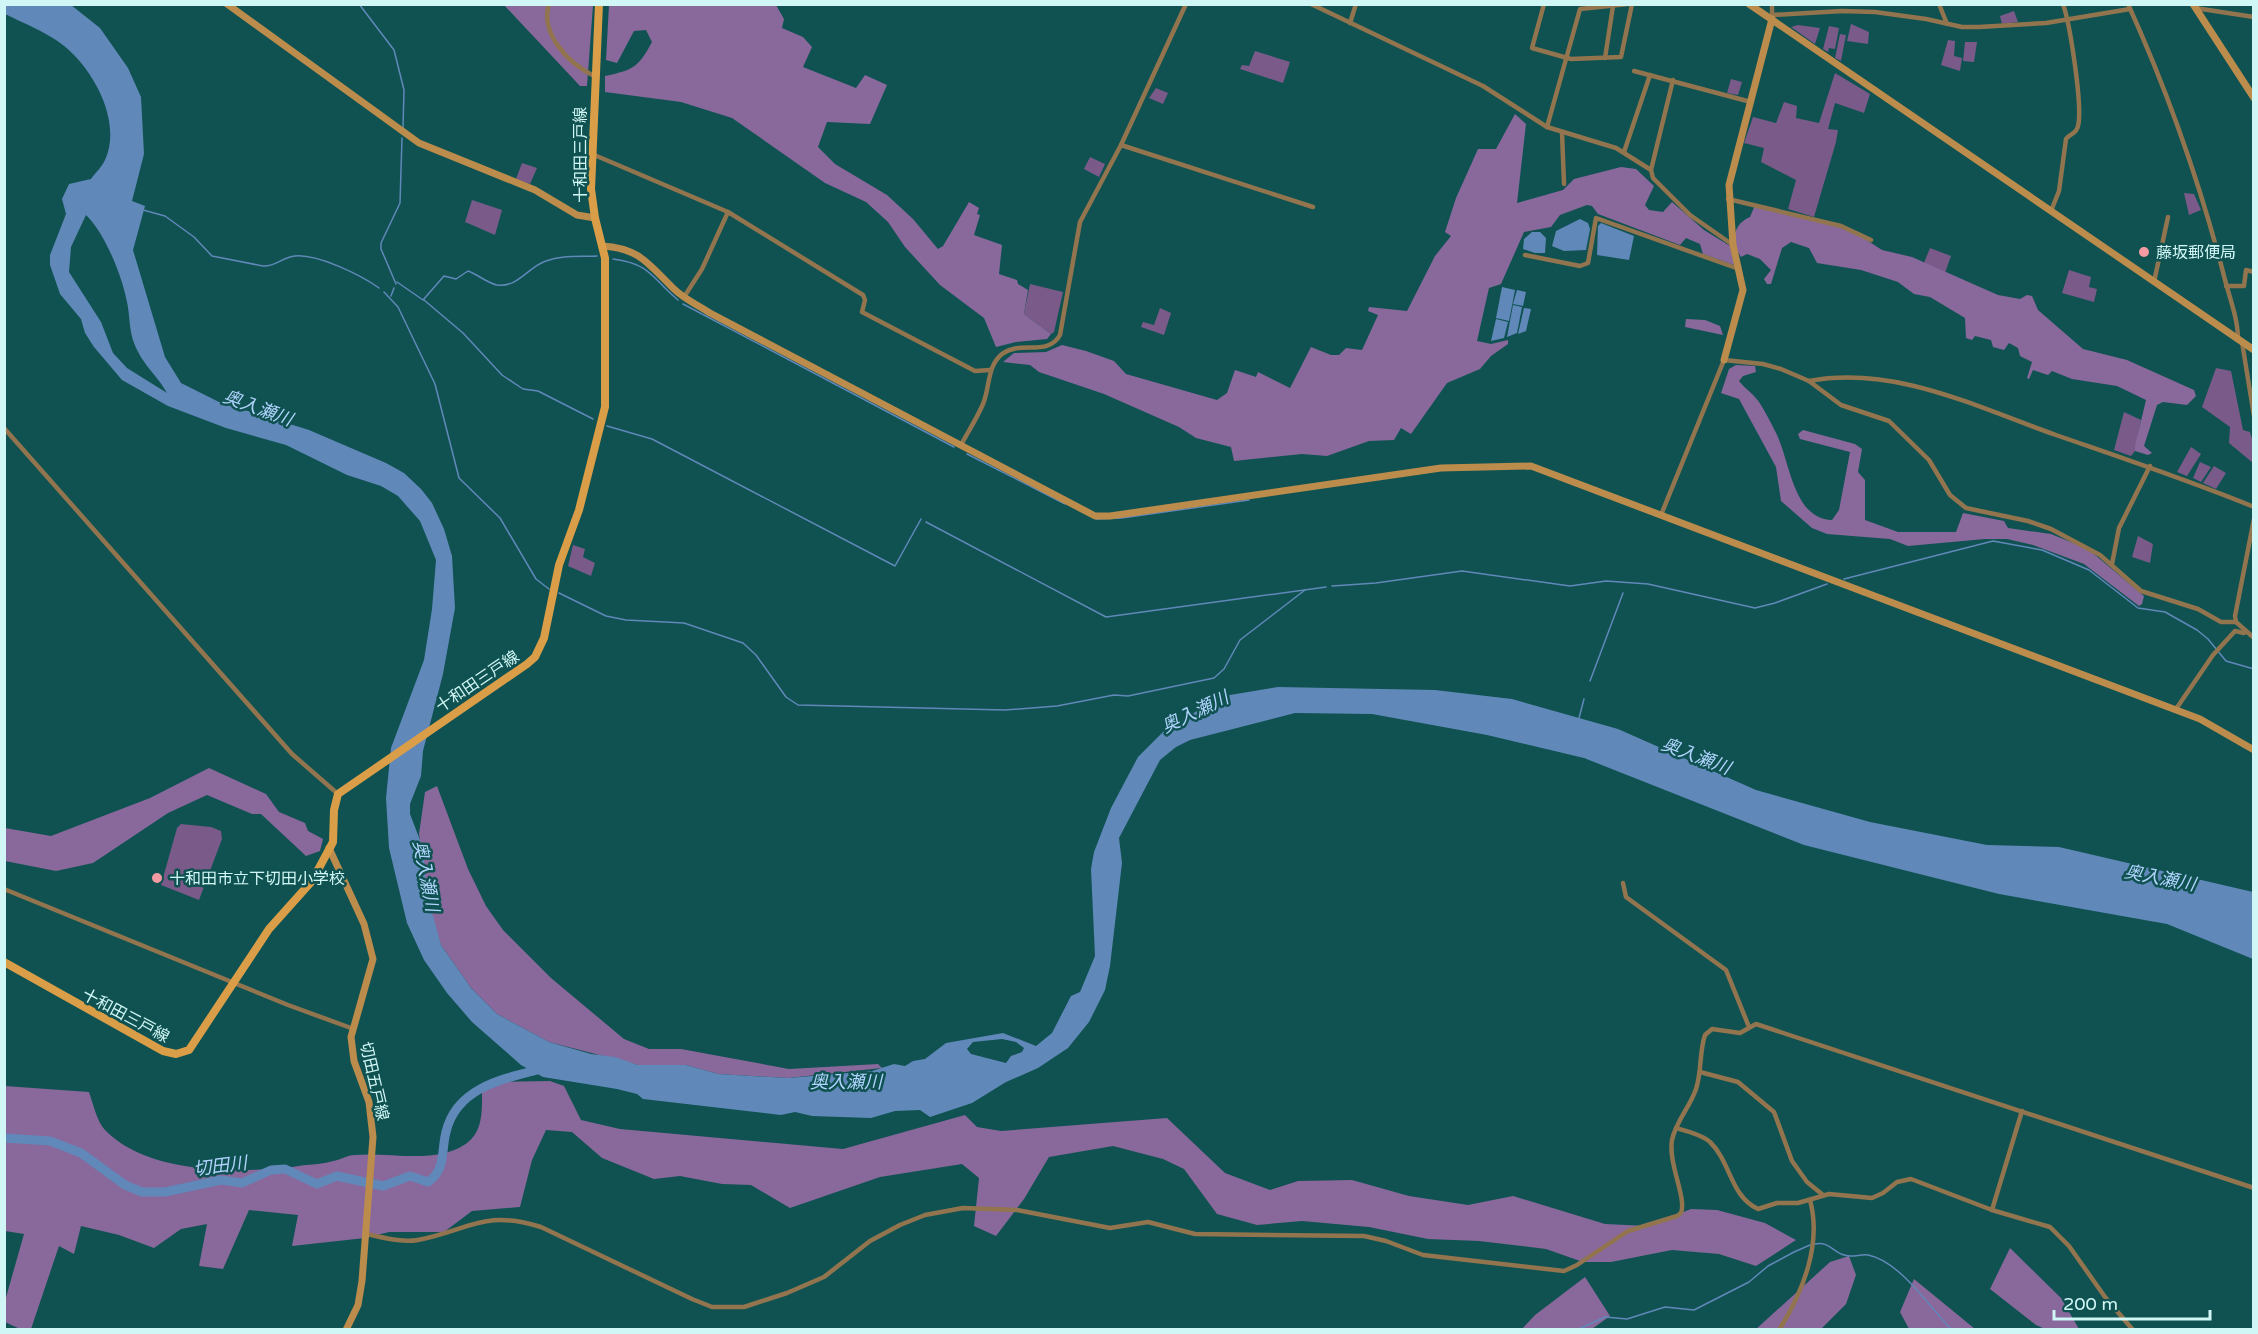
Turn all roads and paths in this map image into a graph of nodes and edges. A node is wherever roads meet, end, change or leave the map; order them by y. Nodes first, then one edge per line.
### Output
1 (227, 4) edge
2 (549, 4) edge
3 (598, 4) edge
4 (1186, 4) edge
5 (1311, 4) edge
6 (1356, 4) edge
7 (1544, 4) edge
8 (1630, 4) edge
9 (1749, 4) edge
10 (1772, 4) edge
11 (1940, 4) edge
12 (2062, 4) edge
13 (2224, 4) edge
14 (1613, 6) edge
15 (2194, 6) edge
16 (2129, 7) edge
17 (2223, 11) junction
18 (1772, 17) junction
19 (2253, 17) edge
20 (2067, 20) junction
21 (1350, 23) junction
22 (1947, 24) junction
23 (1567, 58) junction
24 (1605, 58) junction
25 (1634, 71) dead end
26 (1650, 75) junction
27 (594, 76) junction
28 (1673, 80) junction
29 (2253, 98) edge
30 (1751, 102) junction
31 (1547, 127) junction
32 (1562, 132) junction
33 (1121, 145) junction
34 (1624, 152) junction
35 (592, 154) junction
36 (1651, 170) junction
37 (1564, 184) dead end
38 (1728, 199) junction
39 (1313, 207) dead end
40 (728, 212) junction
41 (2051, 212) junction
42 (2168, 217) dead end
43 (595, 218) junction
44 (1871, 240) dead end
45 (1733, 245) junction
46 (602, 246) junction
47 (1524, 255) dead end
48 (1739, 269) junction
49 (2253, 272) edge
50 (2154, 282) junction
51 (2226, 286) junction
52 (684, 297) junction
53 (2240, 341) junction
54 (2253, 350) edge
55 (1724, 360) junction
56 (990, 370) junction
57 (1809, 381) junction
58 (2253, 416) edge
59 (4, 428) edge
60 (961, 445) junction
61 (2150, 466) junction
62 (2253, 507) edge
63 (1661, 515) junction
64 (2253, 519) edge
65 (2112, 564) junction
66 (2236, 622) junction
67 (2253, 637) edge
68 (2176, 710) junction
69 (2253, 750) edge
70 (338, 794) junction
71 (329, 848) junction
72 (1623, 883) dead end
73 (4, 889) edge
74 (4, 962) edge
75 (234, 983) junction
76 (351, 1028) junction
77 (1749, 1028) junction
78 (1700, 1072) junction
79 (2022, 1112) junction
80 (1676, 1128) junction
81 (2253, 1188) edge
82 (1822, 1195) junction
83 (1810, 1200) junction
84 (1992, 1210) junction
85 (366, 1234) junction
86 (346, 1329) edge
87 (1779, 1329) edge
88 (2133, 1329) edge

1 - 43 street
2 - 27 street
3 - 27 main road, 十和田三戸線
4 - 33 street
5 - 21 street
6 - 21 street
7 - 23 street
8 - 14 street
8 - 24 street
9 - 18 street
10 - 18 street
11 - 22 street
12 - 20 street
13 - 17 street
14 - 23 street
14 - 24 street
15 - 17 street
15 - 29 street
16 - 20 street
16 - 51 street
17 - 19 street
18 - 22 street
18 - 30 street
18 - 41 street
20 - 22 street
20 - 41 street
21 - 31 street
23 - 24 street
23 - 31 street
25 - 26 street
26 - 28 street
26 - 34 street
27 - 35 main road, 十和田三戸線
28 - 30 street
28 - 36 street
30 - 38 street
31 - 32 street
32 - 34 street
32 - 37 street
33 - 39 street
33 - 56 street
34 - 36 street
35 - 40 street
35 - 43 main road, 十和田三戸線
36 - 45 street
38 - 44 street
38 - 45 street
40 - 52 street
40 - 56 street
41 - 50 street
42 - 50 street
43 - 46 main road, 十和田三戸線
45 - 48 street
46 - 52 street
46 - 70 main road, 十和田三戸線
47 - 48 street
48 - 55 street
49 - 51 street
50 - 53 street
51 - 53 street
52 - 60 street
53 - 54 street
53 - 58 street
55 - 57 street
55 - 63 street
56 - 60 street
57 - 61 street
57 - 65 street
59 - 70 street
60 - 63 street
61 - 62 street
61 - 65 street
63 - 68 street
64 - 66 street
65 - 66 street
66 - 67 street
67 - 68 street
68 - 69 street
70 - 71 main road, 十和田三戸線
71 - 75 main road, 十和田三戸線
71 - 76 street, 切田五戸線
72 - 77 street
73 - 75 street
74 - 75 main road, 十和田三戸線
75 - 76 street
76 - 85 street, 切田五戸線
77 - 78 street
77 - 79 street
78 - 80 street
78 - 82 street
79 - 81 street
79 - 84 street
80 - 83 street
80 - 85 street
82 - 83 street
82 - 84 street
83 - 87 street
84 - 88 street
85 - 86 street, 切田五戸線

